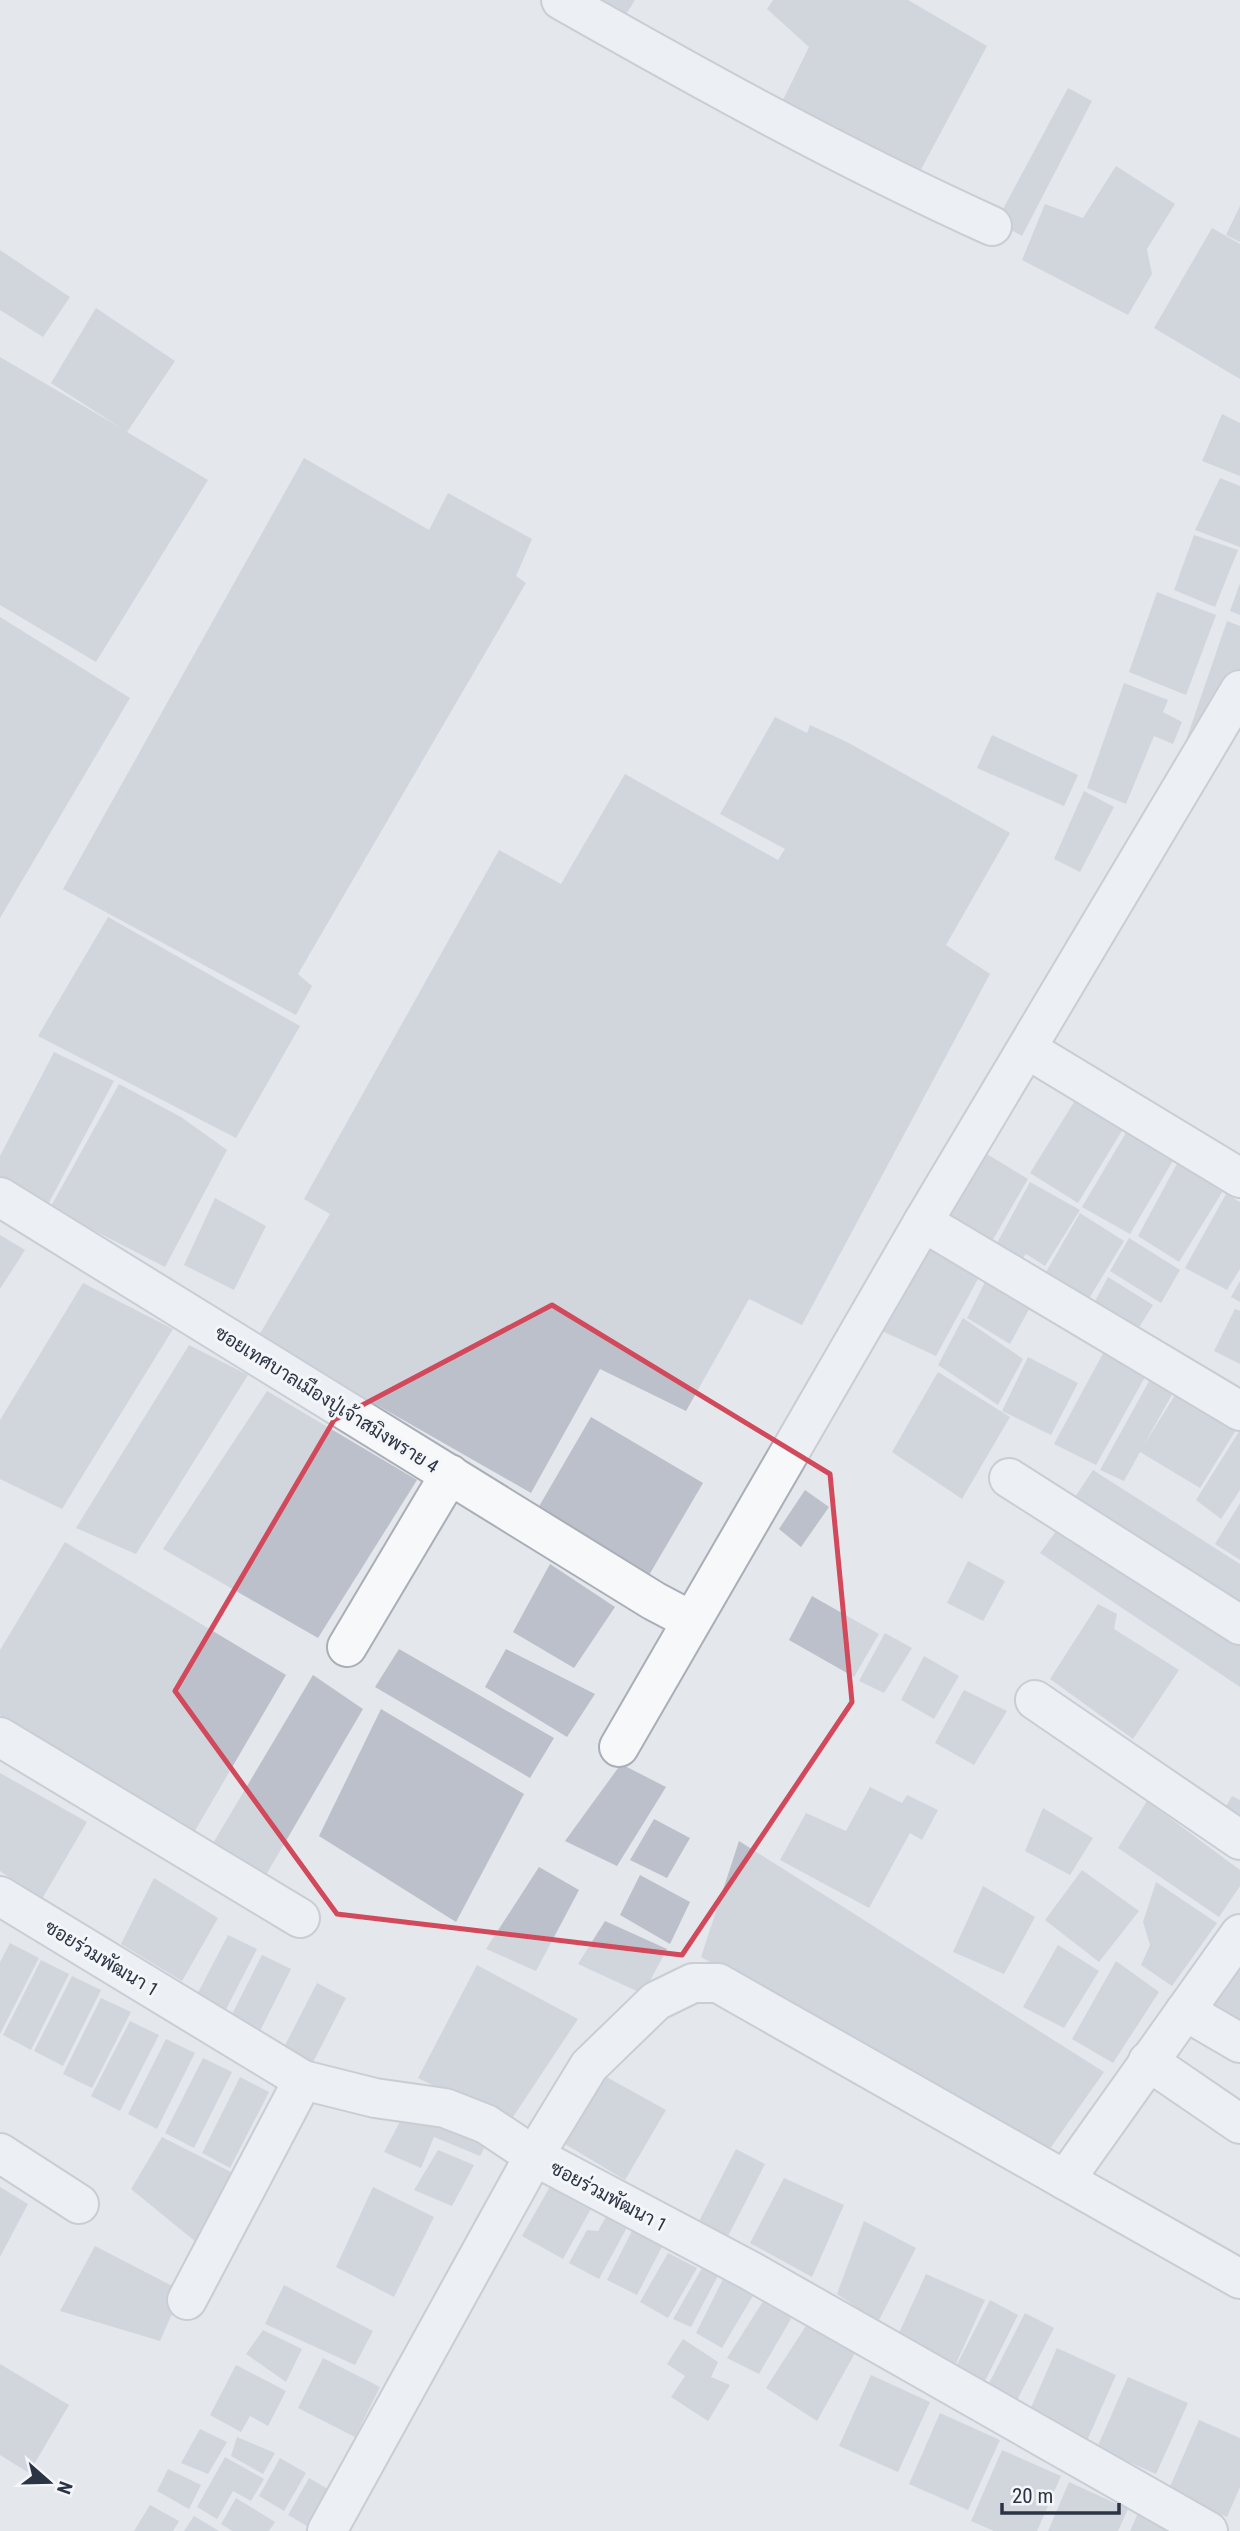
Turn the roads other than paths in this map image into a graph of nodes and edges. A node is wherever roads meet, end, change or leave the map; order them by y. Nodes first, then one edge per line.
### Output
1 (561, 0) edge
2 (992, 226) dead end
3 (1240, 690) edge
4 (1027, 1049) junction
5 (1240, 1178) edge
6 (0, 1198) edge
7 (923, 1222) junction
8 (1240, 1411) edge
9 (450, 1474) junction
10 (1009, 1478) dead end
11 (675, 1612) junction
12 (1240, 1625) edge
13 (347, 1647) dead end
14 (1035, 1700) dead end
15 (0, 1737) edge
16 (619, 1747) dead end
17 (1240, 1840) edge
18 (0, 1896) edge
19 (300, 1918) dead end
20 (1240, 1934) edge
21 (1185, 2011) junction
22 (1240, 2043) edge
23 (1148, 2061) junction
24 (303, 2080) junction
25 (1240, 2123) edge
26 (0, 2153) edge
27 (534, 2156) junction
28 (1065, 2180) junction
29 (79, 2204) dead end
30 (1240, 2279) edge
31 (187, 2300) dead end
32 (327, 2531) edge
33 (1208, 2531) edge

1 - 2 street
3 - 4 street
4 - 5 street
4 - 7 street
6 - 9 street, ซอยเทศบาลเมืองปู่เจ้าสมิงพราย 4
7 - 8 street
7 - 11 street
9 - 11 street, ซอยเทศบาลเมืองปู่เจ้าสมิงพราย 4
9 - 13 street
10 - 12 street
11 - 16 street
14 - 17 street
15 - 19 street
18 - 24 street, ซอยร่วมพัฒนา 1
20 - 21 street
21 - 22 street
21 - 23 street
23 - 25 street
23 - 28 street
24 - 27 street, ซอยร่วมพัฒนา 1
24 - 31 street
26 - 29 street
27 - 28 street
27 - 32 street
27 - 33 street, ซอยร่วมพัฒนา 1
28 - 30 street

